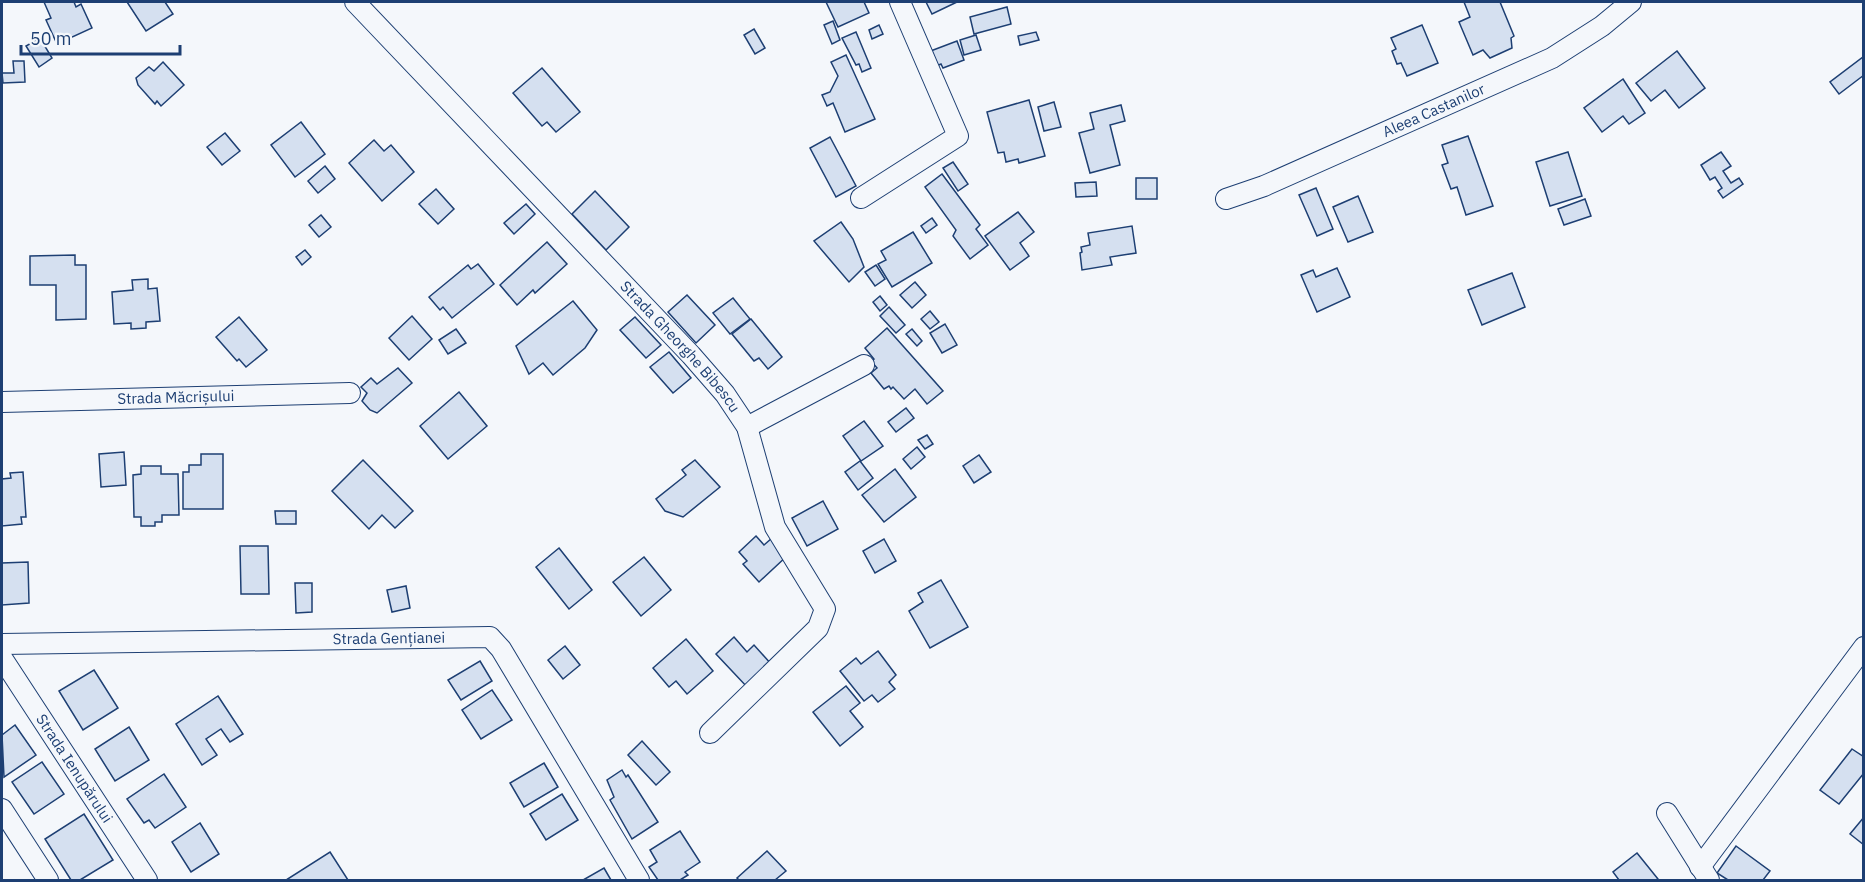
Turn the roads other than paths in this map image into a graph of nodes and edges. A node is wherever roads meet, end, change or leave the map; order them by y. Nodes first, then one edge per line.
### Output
1 (355, 2) edge
2 (900, 2) edge
3 (1631, 2) edge
4 (861, 198) dead end
5 (1226, 199) dead end
6 (864, 365) dead end
7 (350, 393) dead end
8 (2, 402) edge
9 (747, 427) junction
10 (2, 644) edge
11 (1863, 647) edge
12 (2, 658) edge
13 (710, 733) dead end
14 (2, 809) edge
15 (1667, 813) dead end
16 (1705, 874) edge
17 (48, 880) edge
18 (147, 880) edge
19 (639, 880) edge

1 - 9 street, Strada Gheorghe Bibescu
2 - 4 street
3 - 5 street, Aleea Castanilor
6 - 9 street
7 - 8 street, Strada Măcrișului
9 - 13 street, Strada Gheorghe Bibescu
10 - 19 street, Strada Gențianei
11 - 16 street
12 - 18 street, Strada Ienupărului
14 - 17 street
15 - 16 street

